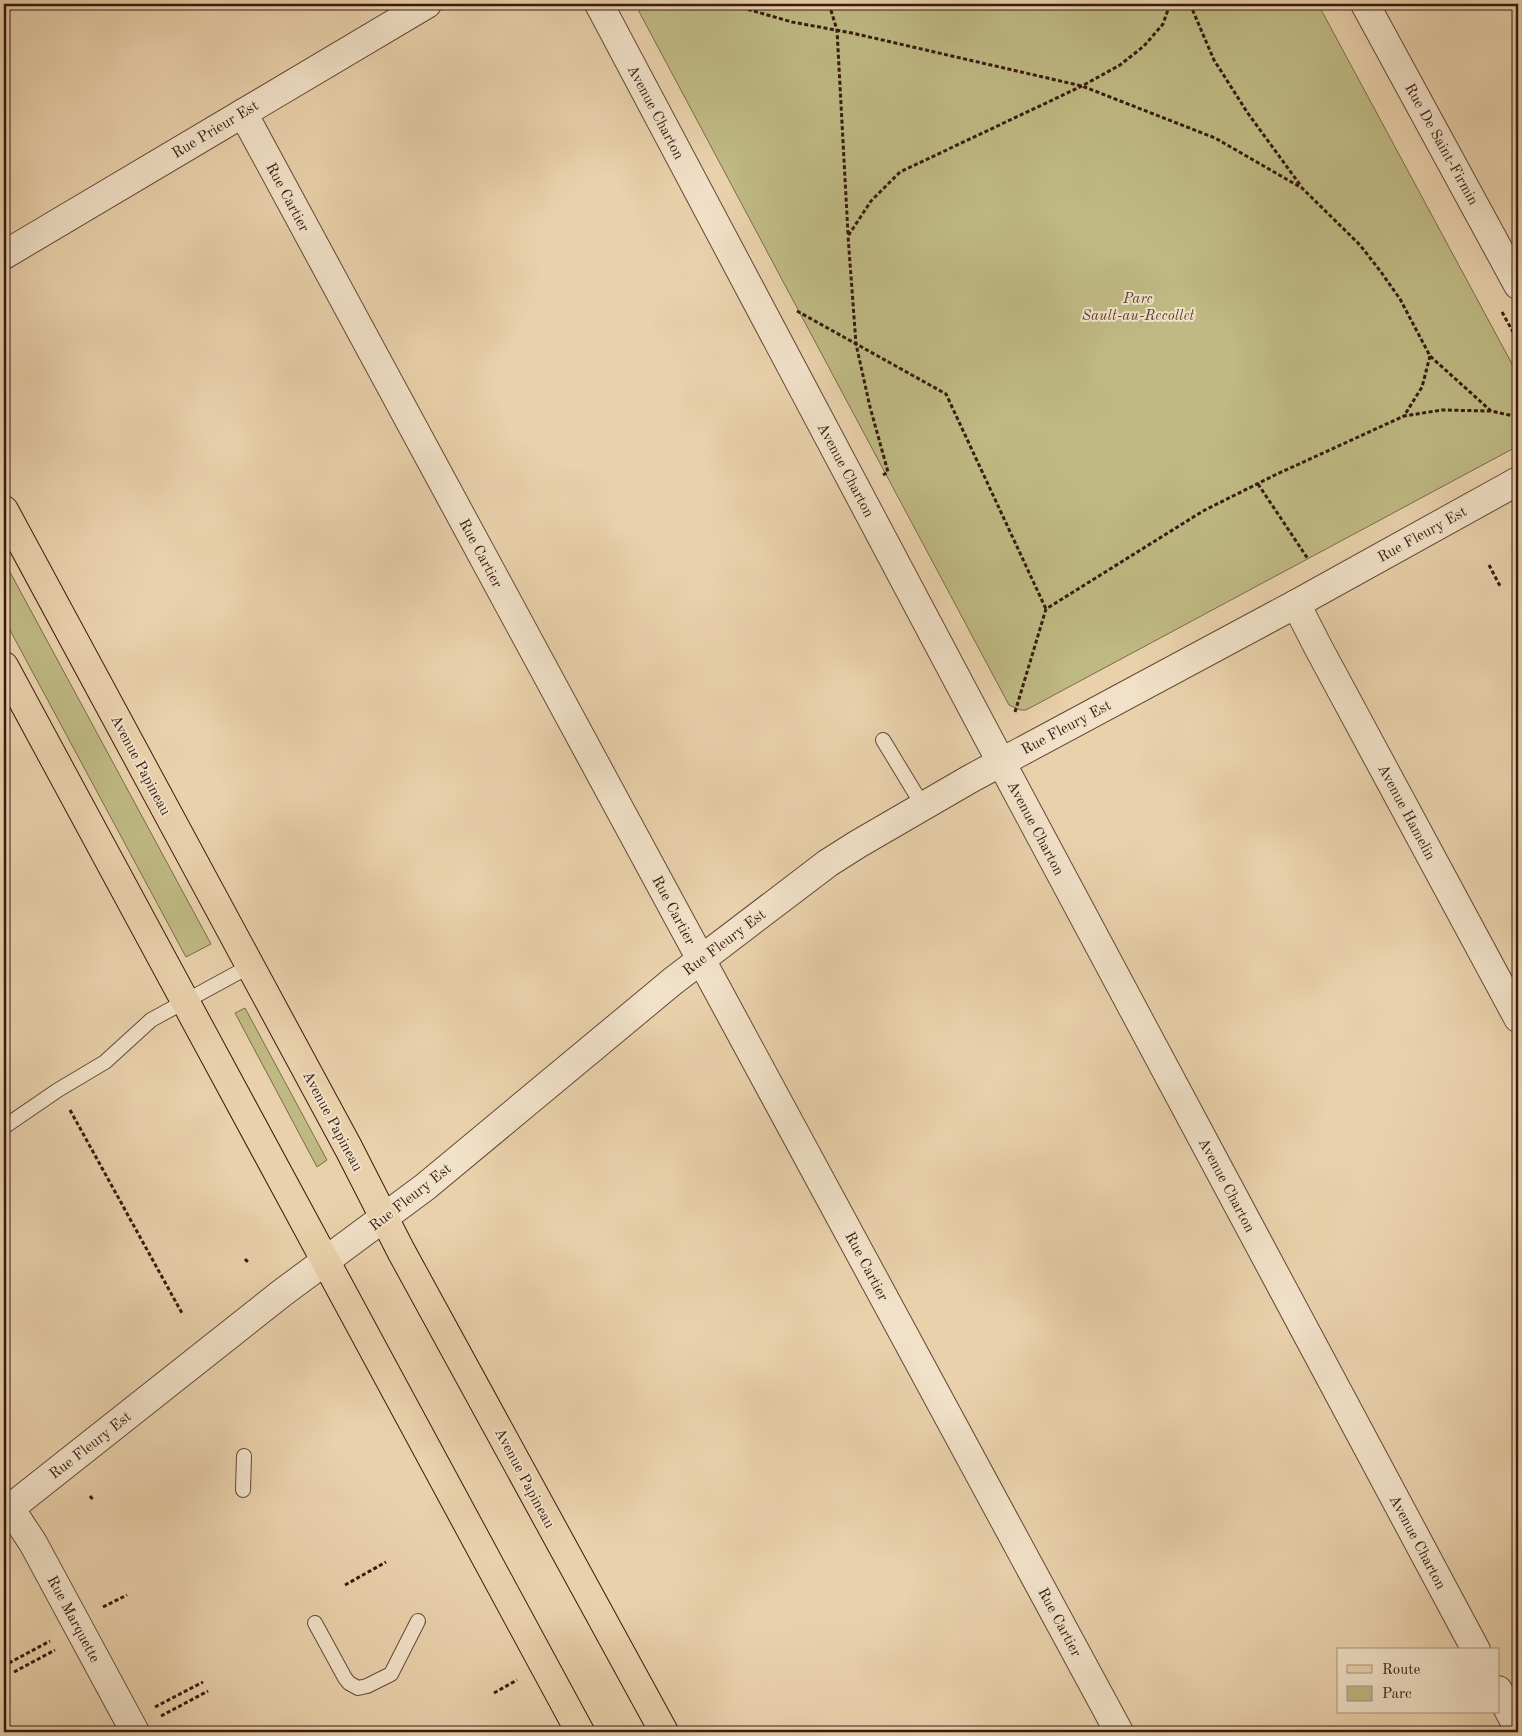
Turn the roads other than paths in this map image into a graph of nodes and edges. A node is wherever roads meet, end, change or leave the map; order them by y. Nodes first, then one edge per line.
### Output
1 (599, 4) edge
2 (1365, 4) edge
3 (415, 7) edge
4 (244, 113) junction
5 (4, 255) edge
6 (1518, 285) edge
7 (1518, 481) edge
8 (4, 510) edge
9 (1296, 604) junction
10 (4, 666) edge
11 (883, 740) dead end
12 (1001, 762) junction
13 (923, 806) junction
14 (701, 959) junction
15 (250, 966) junction
16 (185, 1000) junction
17 (1518, 1018) edge
18 (4, 1127) edge
19 (384, 1218) junction
20 (326, 1261) junction
21 (244, 1456) dead end
22 (243, 1490) dead end
23 (7, 1511) edge
24 (418, 1621) dead end
25 (315, 1623) dead end
26 (1475, 1648) edge
27 (1500, 1694) edge
28 (1518, 1728) edge
29 (135, 1732) edge
30 (580, 1732) edge
31 (664, 1732) edge
32 (1119, 1732) edge

1 - 12 street, Avenue Charton
2 - 6 street, Rue De Saint-Firmin
3 - 4 street, Rue Prieur Est
4 - 5 street, Rue Prieur Est
4 - 14 street, Rue Cartier
7 - 9 street, Rue Fleury Est
8 - 15 main road, Avenue Papineau
9 - 12 street, Rue Fleury Est
9 - 17 street, Avenue Hamelin
10 - 16 main road
11 - 13 lane
12 - 13 street, Rue Fleury Est
12 - 26 street, Avenue Charton
13 - 14 street, Rue Fleury Est
14 - 19 street, Rue Fleury Est
14 - 32 street, Rue Cartier
15 - 16 lane
15 - 19 main road, Avenue Papineau
16 - 18 lane
16 - 20 main road
19 - 20 street, Rue Fleury Est
19 - 31 main road, Avenue Papineau
20 - 23 street, Rue Fleury Est
20 - 30 main road
21 - 22 lane
23 - 29 street, Rue Marquette
24 - 25 lane
27 - 28 street

